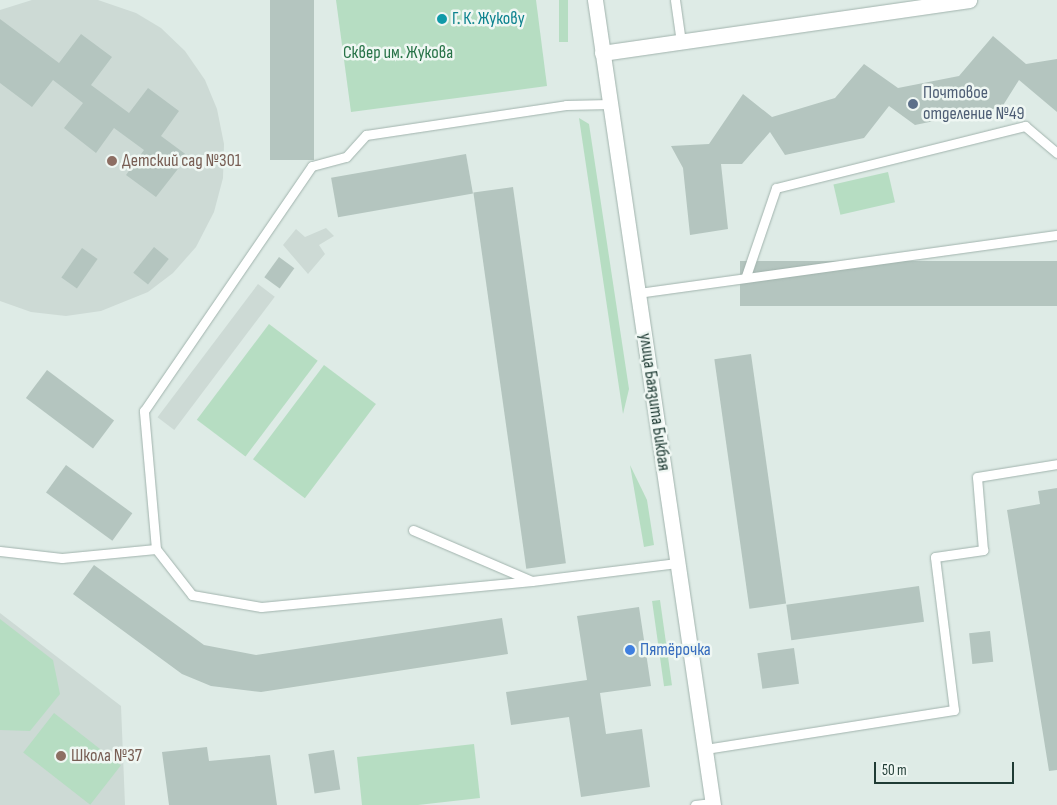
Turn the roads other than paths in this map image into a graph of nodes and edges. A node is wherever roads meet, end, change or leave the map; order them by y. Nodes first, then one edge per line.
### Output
1 (595, 0) edge
2 (675, 0) edge
3 (969, 0) edge
4 (681, 42) junction
5 (602, 53) junction
6 (610, 104) junction
7 (1057, 153) edge
8 (1057, 234) edge
9 (746, 276) junction
10 (638, 293) junction
11 (1057, 464) edge
12 (413, 530) dead end
13 (156, 548) junction
14 (0, 551) edge
15 (677, 563) junction
16 (532, 581) junction
17 (704, 749) junction
18 (712, 804) edge
19 (695, 805) edge

1 - 5 main road, улица Баязита Бикбая
2 - 4 lane
3 - 4 main road
4 - 5 main road
5 - 6 main road, улица Баязита Бикбая
6 - 10 main road, улица Баязита Бикбая
6 - 13 lane
7 - 9 lane
8 - 9 lane
9 - 10 lane
10 - 15 main road, улица Баязита Бикбая
11 - 17 lane
12 - 16 lane
13 - 14 lane
13 - 16 lane
15 - 16 lane
15 - 17 main road, улица Баязита Бикбая
17 - 18 main road, улица Баязита Бикбая
18 - 19 lane

